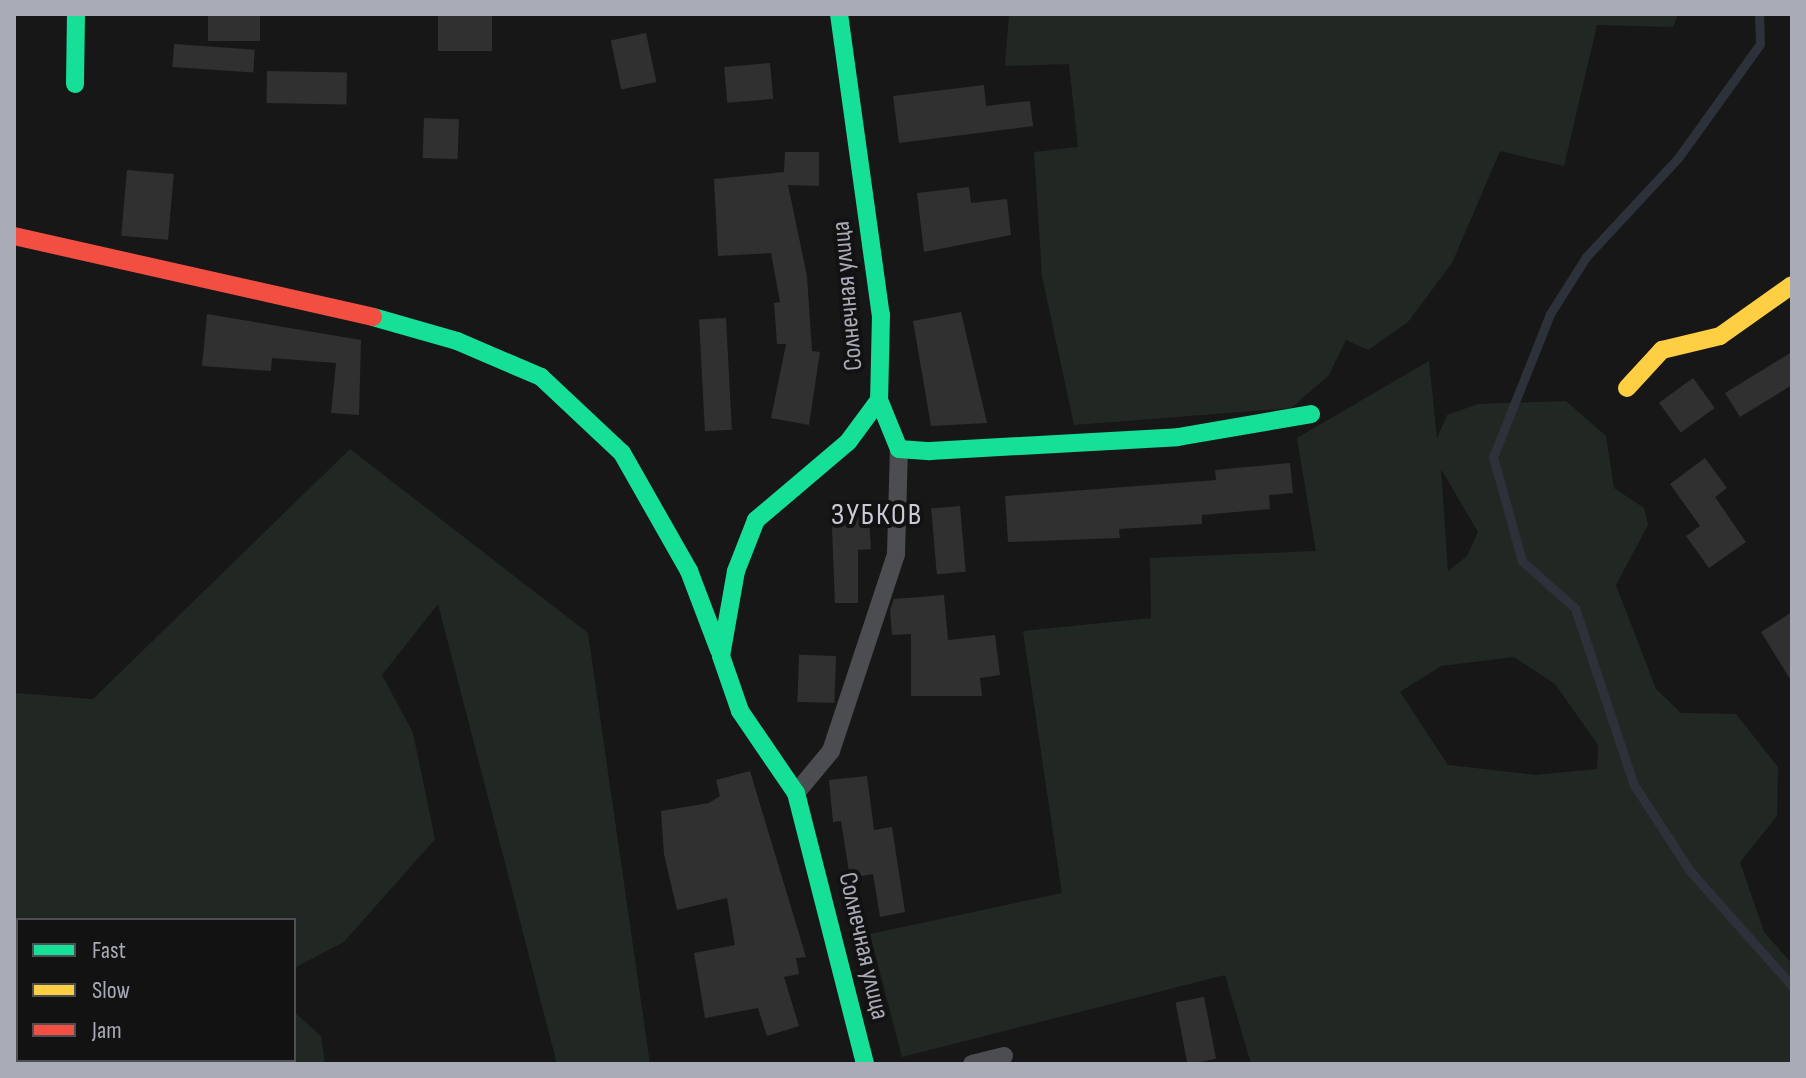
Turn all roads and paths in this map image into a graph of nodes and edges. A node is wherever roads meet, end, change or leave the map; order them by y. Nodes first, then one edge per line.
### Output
1 (76, 14) edge
2 (839, 14) edge
3 (75, 84) dead end
4 (14, 236) edge
5 (1792, 285) edge
6 (1627, 388) dead end
7 (879, 400) junction
8 (1311, 414) dead end
9 (899, 449) junction
10 (721, 656) junction
11 (796, 793) junction
12 (1004, 1056) dead end
13 (865, 1064) edge
14 (972, 1064) edge

1 - 3 street
2 - 7 street, Солнечная улица
4 - 10 street
5 - 6 street
7 - 9 street
7 - 10 street, Солнечная улица
8 - 9 street
9 - 11 lane
10 - 11 street, Солнечная улица
11 - 13 street, Солнечная улица
12 - 14 lane

